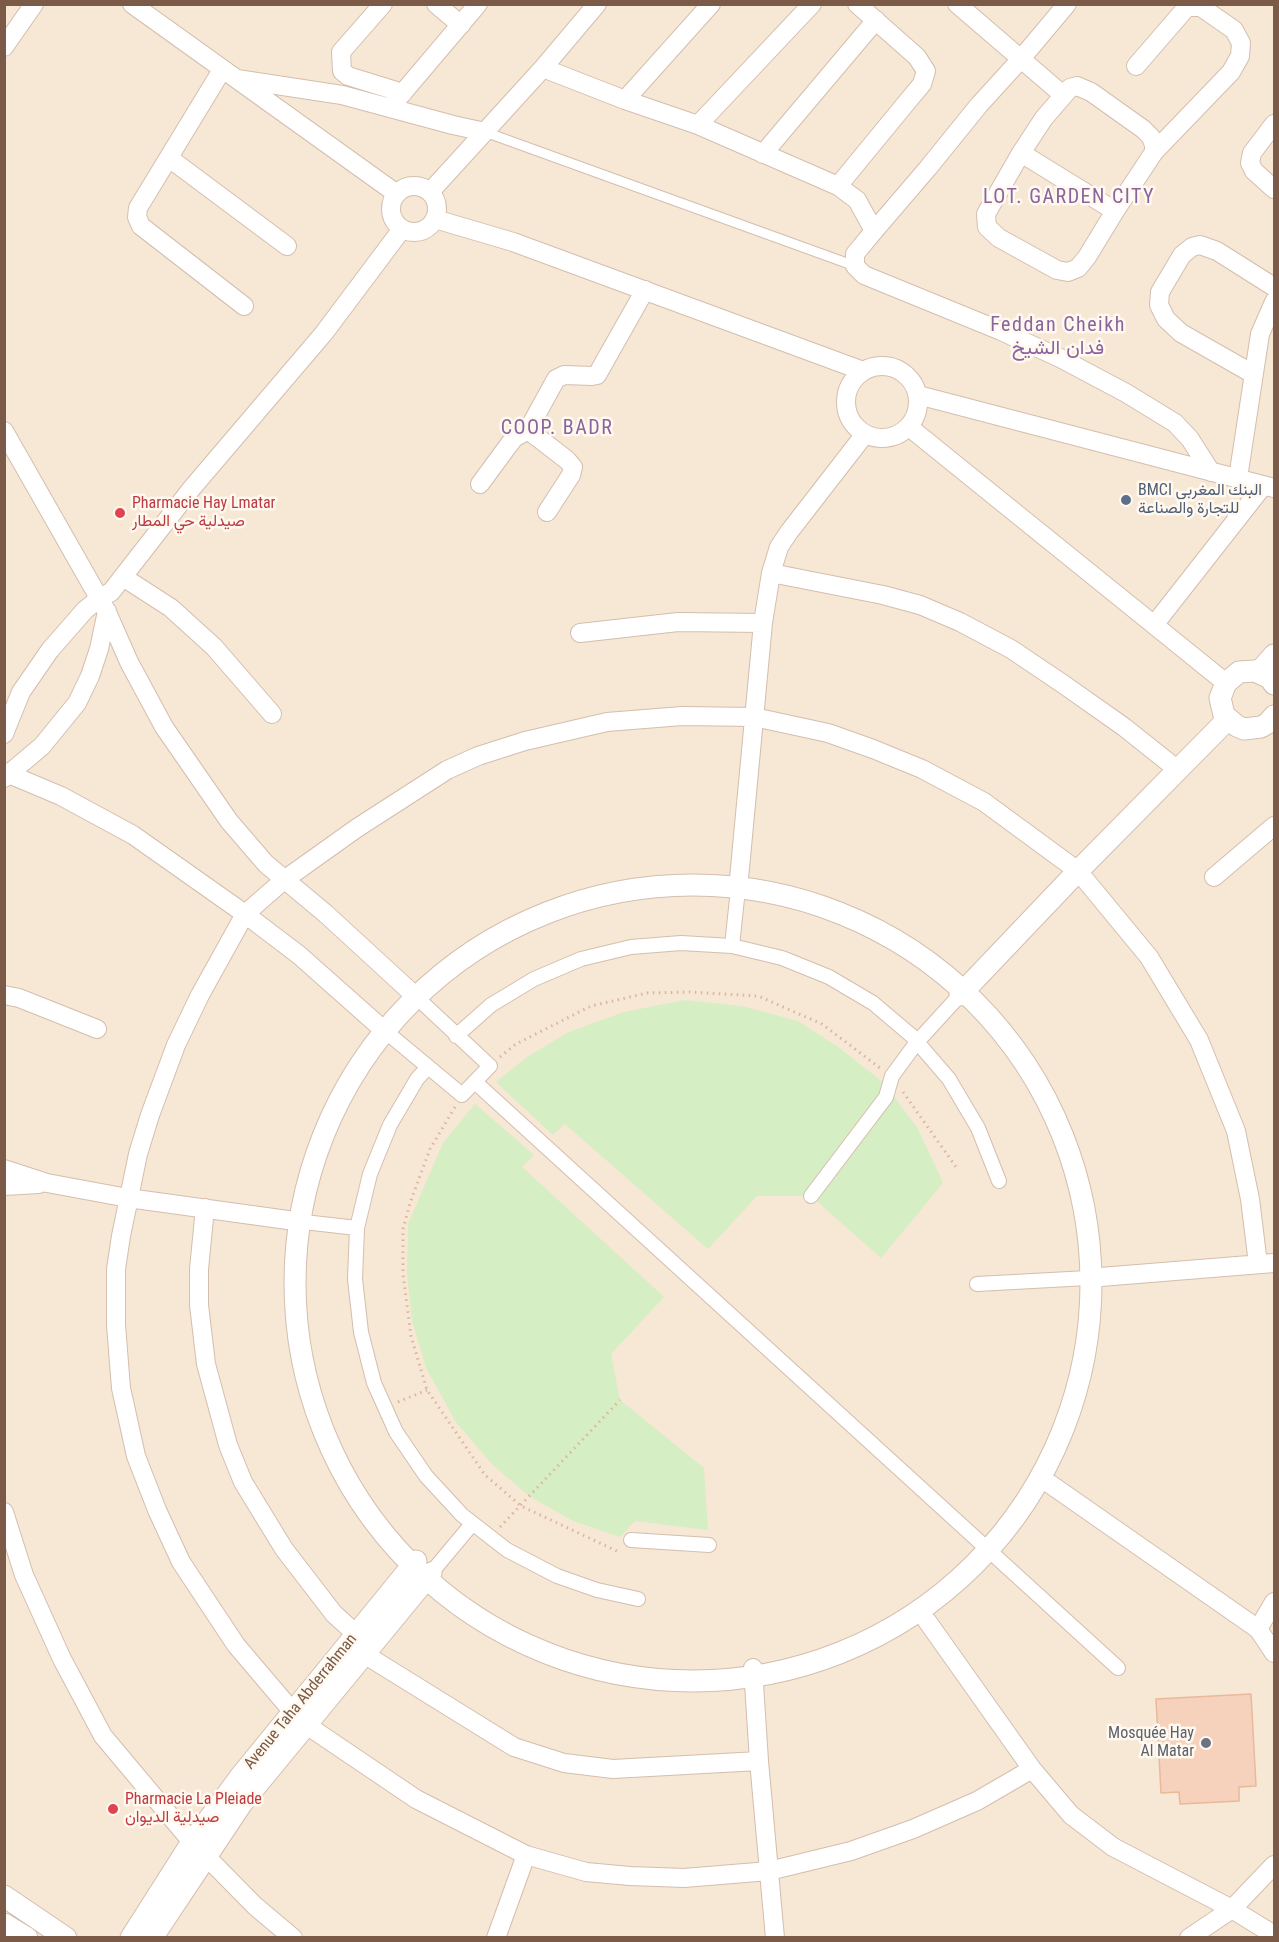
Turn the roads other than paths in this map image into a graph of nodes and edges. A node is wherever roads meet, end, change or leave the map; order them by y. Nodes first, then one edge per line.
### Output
1 (34, 4) edge
2 (132, 4) edge
3 (383, 4) edge
4 (436, 4) edge
5 (478, 4) edge
6 (597, 4) edge
7 (711, 4) edge
8 (812, 4) edge
9 (858, 4) edge
10 (957, 4) edge
11 (1067, 4) edge
12 (876, 20) junction
13 (461, 25) junction
14 (4, 47) edge
15 (1020, 60) junction
16 (1136, 66) dead end
17 (543, 68) junction
18 (228, 74) junction
19 (403, 93) junction
20 (1063, 95) junction
21 (625, 100) junction
22 (390, 108) junction
23 (1275, 124) edge
24 (698, 125) junction
25 (485, 132) junction
26 (1154, 152) junction
27 (763, 153) junction
28 (1021, 153) junction
29 (169, 158) junction
30 (838, 186) junction
31 (1275, 189) edge
32 (430, 192) junction
33 (397, 194) junction
34 (1115, 211) junction
35 (435, 219) junction
36 (402, 229) junction
37 (874, 231) junction
38 (287, 246) dead end
39 (855, 266) junction
40 (1275, 287) edge
41 (645, 290) junction
42 (1275, 302) edge
43 (244, 306) dead end
44 (863, 371) junction
45 (1253, 374) junction
46 (918, 395) junction
47 (909, 427) junction
48 (528, 430) junction
49 (4, 431) edge
50 (865, 434) junction
51 (11, 459) edge
52 (1211, 472) junction
53 (1238, 478) junction
54 (480, 484) dead end
55 (1269, 487) edge
56 (547, 512) dead end
57 (771, 573) junction
58 (123, 577) junction
59 (106, 601) junction
60 (763, 623) junction
61 (1154, 625) junction
62 (580, 633) dead end
63 (1275, 656) edge
64 (1267, 678) edge
65 (1226, 683) junction
66 (272, 714) dead end
67 (754, 717) junction
68 (1228, 719) junction
69 (1273, 721) edge
70 (4, 734) edge
71 (1178, 770) junction
72 (6, 775) edge
73 (1275, 826) edge
74 (1078, 871) junction
75 (1214, 877) dead end
76 (284, 880) junction
77 (738, 890) junction
78 (245, 914) junction
79 (732, 946) junction
80 (412, 993) junction
81 (4, 995) edge
82 (960, 995) junction
83 (379, 1026) junction
84 (97, 1029) dead end
85 (456, 1036) junction
86 (917, 1042) junction
87 (428, 1066) junction
88 (475, 1082) junction
89 (4, 1169) edge
90 (999, 1181) dead end
91 (46, 1183) junction
92 (4, 1186) edge
93 (812, 1196) dead end
94 (128, 1198) junction
95 (205, 1208) junction
96 (295, 1221) junction
97 (357, 1228) junction
98 (1266, 1264) edge
99 (1088, 1278) junction
100 (978, 1284) dead end
101 (1050, 1484) junction
102 (4, 1512) edge
103 (472, 1524) junction
104 (631, 1540) road end
105 (709, 1545) dead end
106 (1001, 1560) junction
107 (423, 1567) junction
108 (638, 1599) dead end
109 (1275, 1602) edge
110 (927, 1621) junction
111 (1258, 1629) junction
112 (360, 1644) junction
113 (1275, 1653) edge
114 (753, 1668) junction
115 (1118, 1668) dead end
116 (298, 1718) junction
117 (759, 1761) junction
118 (1032, 1769) junction
119 (199, 1849) junction
120 (526, 1855) junction
121 (1275, 1865) edge
122 (769, 1871) junction
123 (4, 1896) edge
124 (1232, 1909) junction
125 (4, 1924) edge
126 (1275, 1935) edge
127 (27, 1938) edge
128 (66, 1938) edge
129 (131, 1938) edge
130 (152, 1938) edge
131 (293, 1938) edge
132 (496, 1938) edge
133 (775, 1938) edge
134 (1189, 1938) edge

1 - 14 street
2 - 18 street
3 - 19 street
4 - 13 street
5 - 13 street
6 - 17 street
7 - 21 street
8 - 24 street
9 - 12 street
10 - 15 street
11 - 15 street
12 - 27 street
12 - 30 street
13 - 19 street
15 - 20 street
15 - 37 street
16 - 26 street
17 - 21 street
17 - 25 street
18 - 22 street
18 - 29 street
18 - 33 street
19 - 22 street
20 - 26 street
20 - 28 street
21 - 24 street
22 - 25 street
23 - 31 street
24 - 27 street
25 - 32 street
25 - 39 lane
26 - 34 street
27 - 30 street
28 - 34 street
28 - 34 street
29 - 38 street
29 - 43 street
30 - 37 street
32 - 33 street
32 - 35 street
33 - 36 street
35 - 36 street
35 - 41 street
36 - 58 street
37 - 39 street
39 - 52 street
40 - 45 street
41 - 44 street
41 - 48 street
42 - 45 street
44 - 46 street
44 - 50 street
45 - 53 street
46 - 47 street
46 - 52 street
47 - 50 street
47 - 61 street
48 - 54 street
48 - 56 street
49 - 51 street
50 - 57 street
51 - 59 street
52 - 53 street
53 - 55 street
55 - 61 street
57 - 60 street
57 - 71 street
58 - 59 street
58 - 66 street
59 - 70 street
59 - 72 street
59 - 76 street
60 - 62 street
60 - 67 street
61 - 65 street
63 - 64 street
64 - 65 street
65 - 68 street
67 - 74 street
67 - 76 street
67 - 77 street
68 - 69 street
68 - 71 street
71 - 74 street
72 - 78 street
73 - 75 street
74 - 82 street
74 - 98 street
76 - 78 street
76 - 80 street
77 - 79 street
77 - 80 street
77 - 82 street
78 - 83 street
78 - 94 street
79 - 85 street
79 - 86 street
80 - 83 street
80 - 85 street
81 - 84 street
82 - 86 street
82 - 99 street
83 - 87 street
83 - 96 street
85 - 88 street
86 - 90 street
86 - 93 street
87 - 88 street
87 - 97 street
88 - 106 street
89 - 91 street
91 - 92 street
91 - 94 street
94 - 95 street
94 - 116 street
95 - 96 street
95 - 112 street
96 - 97 street
96 - 107 street
97 - 103 street
98 - 99 street
99 - 100 street
99 - 101 street
101 - 106 street
101 - 111 street
102 - 119 street
103 - 107 street
103 - 108 street
104 - 105 street
106 - 110 street
106 - 115 street
107 - 112 street, Avenue Taha Abderrahman
107 - 114 street
109 - 111 street
110 - 114 street
110 - 118 street
111 - 113 street
112 - 116 street, Avenue Taha Abderrahman
112 - 117 street
114 - 117 street
116 - 119 street, Avenue Taha Abderrahman
116 - 120 street
117 - 122 street
118 - 122 street
118 - 124 street
119 - 129 street, Avenue Taha Abderrahman
119 - 130 street, Avenue Taha Abderrahman
119 - 131 street
120 - 122 street
120 - 132 street
121 - 124 street
122 - 133 street
123 - 128 street
124 - 126 street
124 - 134 street
125 - 127 street

